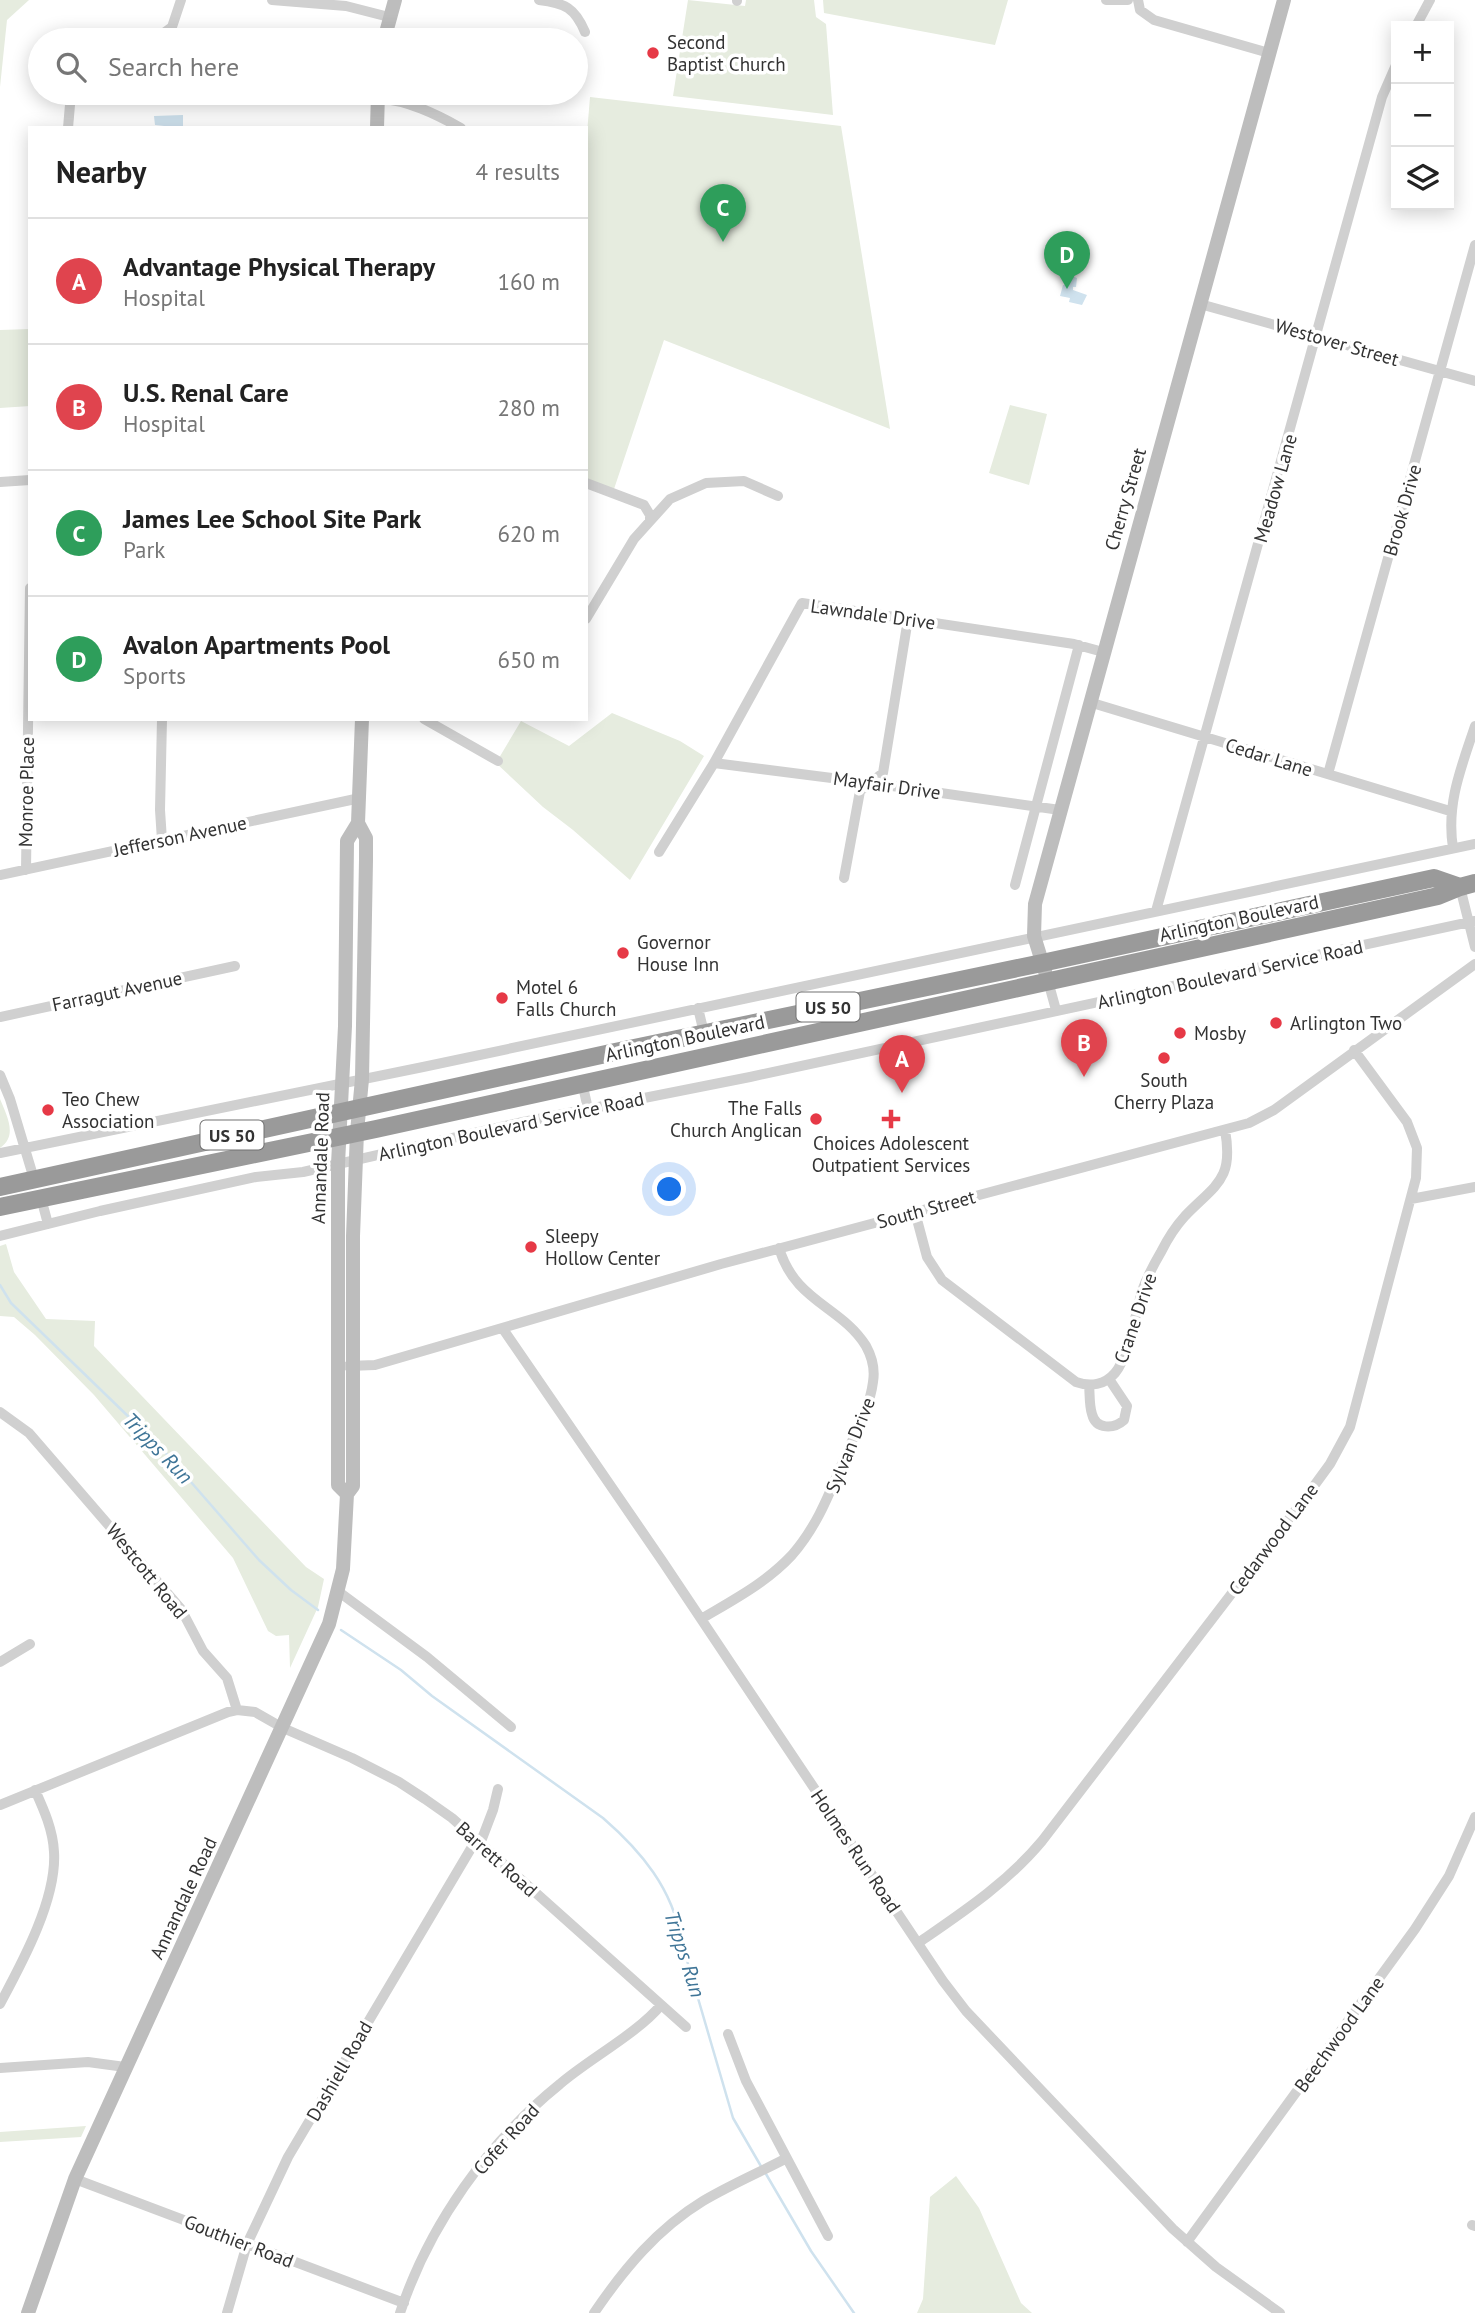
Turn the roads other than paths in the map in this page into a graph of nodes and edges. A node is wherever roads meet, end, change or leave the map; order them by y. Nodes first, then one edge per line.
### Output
1 (181, 0) edge
2 (272, 0) edge
3 (395, 0) edge
4 (539, 0) edge
5 (1106, 0) edge
6 (1128, 0) edge
7 (1138, 0) edge
8 (1283, 0) edge
9 (1430, 0) edge
10 (389, 17) junction
11 (1419, 21) edge
12 (171, 28) edge
13 (387, 28) edge
14 (583, 28) edge
15 (1269, 53) junction
16 (1391, 76) edge
17 (70, 105) edge
18 (378, 105) edge
19 (414, 105) edge
20 (68, 126) edge
21 (377, 126) edge
22 (458, 126) edge
23 (1475, 245) edge
24 (1200, 304) junction
25 (1317, 337) junction
26 (1440, 371) junction
27 (1475, 381) edge
28 (28, 480) edge
29 (0, 482) edge
30 (588, 484) edge
31 (778, 496) dead end
32 (650, 520) junction
33 (590, 603) edge
34 (908, 619) junction
35 (1079, 645) junction
36 (1103, 652) junction
37 (1089, 702) junction
38 (28, 721) edge
39 (162, 721) edge
40 (362, 721) edge
41 (428, 721) edge
42 (1475, 726) edge
43 (1206, 738) junction
44 (498, 761) dead end
45 (714, 763) junction
46 (1328, 774) junction
47 (872, 782) junction
48 (360, 797) junction
49 (1037, 806) junction
50 (1060, 810) junction
51 (1450, 811) junction
52 (358, 823) junction
53 (162, 840) junction
54 (1475, 844) edge
55 (1453, 848) junction
56 (659, 852) dead end
57 (26, 870) junction
58 (0, 875) edge
59 (844, 878) dead end
60 (1015, 884) dead end
61 (1468, 885) edge
62 (1156, 911) junction
63 (1472, 922) edge
64 (1034, 936) junction
65 (1475, 947) edge
66 (1042, 963) junction
67 (1475, 964) edge
68 (235, 966) dead end
69 (1048, 981) junction
70 (698, 1008) junction
71 (1056, 1010) junction
72 (0, 1017) edge
73 (705, 1033) junction
74 (1354, 1050) junction
75 (0, 1075) edge
76 (362, 1079) junction
77 (342, 1082) junction
78 (582, 1082) junction
79 (359, 1108) junction
80 (587, 1109) junction
81 (339, 1112) junction
82 (1225, 1130) junction
83 (357, 1132) junction
84 (339, 1136) junction
85 (25, 1148) junction
86 (0, 1153) edge
87 (356, 1160) junction
88 (338, 1164) junction
89 (60, 1174) junction
90 (34, 1179) junction
91 (0, 1187) edge
92 (1475, 1187) edge
93 (41, 1198) junction
94 (1411, 1199) junction
95 (8, 1205) edge
96 (915, 1212) junction
97 (48, 1224) junction
98 (0, 1236) edge
99 (779, 1248) junction
100 (503, 1329) junction
101 (337, 1366) junction
102 (352, 1366) junction
103 (1109, 1379) junction
104 (1089, 1385) junction
105 (0, 1412) edge
106 (347, 1493) junction
107 (339, 1592) junction
108 (701, 1619) junction
109 (30, 1644) dead end
110 (0, 1662) edge
111 (237, 1710) junction
112 (511, 1727) dead end
113 (283, 1728) junction
114 (498, 1789) dead end
115 (35, 1790) junction
116 (0, 1805) edge
117 (1475, 1817) edge
118 (478, 1842) junction
119 (918, 1943) junction
120 (0, 2004) edge
121 (661, 2005) junction
122 (686, 2027) dead end
123 (728, 2034) dead end
124 (125, 2067) junction
125 (0, 2068) edge
126 (782, 2160) junction
127 (75, 2179) junction
128 (828, 2236) dead end
129 (1187, 2242) junction
130 (247, 2244) junction
131 (402, 2308) edge
132 (29, 2313) edge
133 (227, 2313) edge
134 (594, 2313) edge
135 (1280, 2313) edge

1 - 12 street
2 - 10 street
3 - 10 main road
4 - 14 street
5 - 6 street
7 - 15 street
8 - 15 main road, Cherry Street
9 - 11 street
10 - 13 main road
15 - 24 main road, Cherry Street
16 - 25 street, Meadow Lane
17 - 20 street
18 - 21 main road
19 - 22 street
23 - 26 street, Brook Drive
24 - 25 street, Westover Street
24 - 36 main road, Cherry Street
25 - 26 street, Westover Street
25 - 43 street, Meadow Lane
26 - 27 street, Westover Street
26 - 46 street, Brook Drive
28 - 29 street
30 - 32 street
31 - 32 street
32 - 33 street
34 - 35 street, Lawndale Drive
34 - 45 street, Lawndale Drive
34 - 47 street
35 - 36 street, Lawndale Drive
35 - 49 street
36 - 37 main road, Cherry Street
37 - 43 street, Cedar Lane
37 - 50 main road, Cherry Street
38 - 57 street, Monroe Place
39 - 53 street
40 - 48 main road, Annandale Road
41 - 44 street
42 - 51 street
43 - 46 street, Cedar Lane
43 - 62 street, Meadow Lane
45 - 47 street, Mayfair Drive
45 - 56 street, Lawndale Drive
46 - 51 street, Cedar Lane
47 - 49 street, Mayfair Drive
47 - 59 street
48 - 52 main road, Annandale Road
48 - 53 street, Jefferson Avenue
49 - 50 street, Mayfair Drive
49 - 60 street
50 - 64 main road, Cherry Street
51 - 55 street
52 - 76 main road, Annandale Road
52 - 77 main road, Annandale Road
53 - 57 street, Jefferson Avenue
54 - 55 street
55 - 62 street
57 - 58 street, Jefferson Avenue
61 - 63 street
61 - 66 highway, Arlington Boulevard / US 50
61 - 69 highway, Arlington Boulevard / US 50
62 - 64 street
63 - 65 street
63 - 71 street, Arlington Boulevard Service Road
64 - 66 main road, Cherry Street
64 - 70 street
66 - 69 main road, Cherry Street
66 - 73 highway, Arlington Boulevard / US 50
67 - 74 street, South Street
68 - 72 street, Farragut Avenue
69 - 71 street, Cherry Street
69 - 78 highway, Arlington Boulevard / US 50
70 - 73 street
70 - 76 street
71 - 80 street, Arlington Boulevard Service Road
73 - 79 highway, Arlington Boulevard / US 50
74 - 82 street, South Street
74 - 94 street, Cedarwood Lane
75 - 85 street
76 - 77 street
76 - 79 main road, Annandale Road
77 - 81 main road, Annandale Road
77 - 85 street
78 - 80 street
78 - 83 highway, Arlington Boulevard / US 50
79 - 81 highway, Arlington Boulevard / US 50
79 - 83 main road, Annandale Road
80 - 87 street, Arlington Boulevard Service Road
81 - 84 main road, Annandale Road
81 - 89 highway, Arlington Boulevard / US 50
82 - 96 street, South Street
82 - 103 street, Crane Drive
83 - 84 highway, Arlington Boulevard / US 50
83 - 87 main road, Annandale Road
84 - 88 main road, Annandale Road
84 - 93 highway, Arlington Boulevard / US 50
85 - 86 street
85 - 90 street
87 - 88 street, Arlington Boulevard Service Road
87 - 102 main road, Annandale Road
88 - 97 street, Arlington Boulevard Service Road
88 - 101 main road, Annandale Road
89 - 90 highway, Arlington Boulevard / US 50
89 - 93 highway
90 - 91 highway, Arlington Boulevard / US 50
90 - 95 highway
92 - 94 street
93 - 95 highway, Arlington Boulevard / US 50
93 - 97 street
94 - 119 street, Cedarwood Lane
96 - 99 street, South Street
96 - 104 street
97 - 98 street, Arlington Boulevard Service Road
99 - 100 street, South Street
99 - 108 street, Sylvan Drive
100 - 102 street, South Street
100 - 108 street, Holmes Run Road
101 - 102 street, South Street
101 - 106 main road, Annandale Road
102 - 106 main road, Annandale Road
103 - 104 street, Crane Drive
103 - 104 street
105 - 111 street, Westcott Road
106 - 107 main road, Annandale Road
107 - 112 street
107 - 113 main road, Annandale Road
108 - 119 street, Holmes Run Road
109 - 110 street
111 - 113 street
111 - 115 street
113 - 118 street, Barrett Road
113 - 124 main road, Annandale Road
114 - 118 street, Dashiell Road
115 - 116 street
115 - 120 street
117 - 129 street, Beechwood Lane
118 - 121 street, Barrett Road
118 - 130 street, Dashiell Road
119 - 129 street, Holmes Run Road
121 - 122 street, Barrett Road
121 - 131 street, Cofer Road
123 - 126 street
124 - 125 street
124 - 127 main road, Annandale Road
126 - 128 street
126 - 134 street
127 - 130 street, Gouthier Road
127 - 132 main road, Annandale Road
129 - 135 street, Holmes Run Road
130 - 131 street, Gouthier Road
130 - 133 street, Dashiell Road

